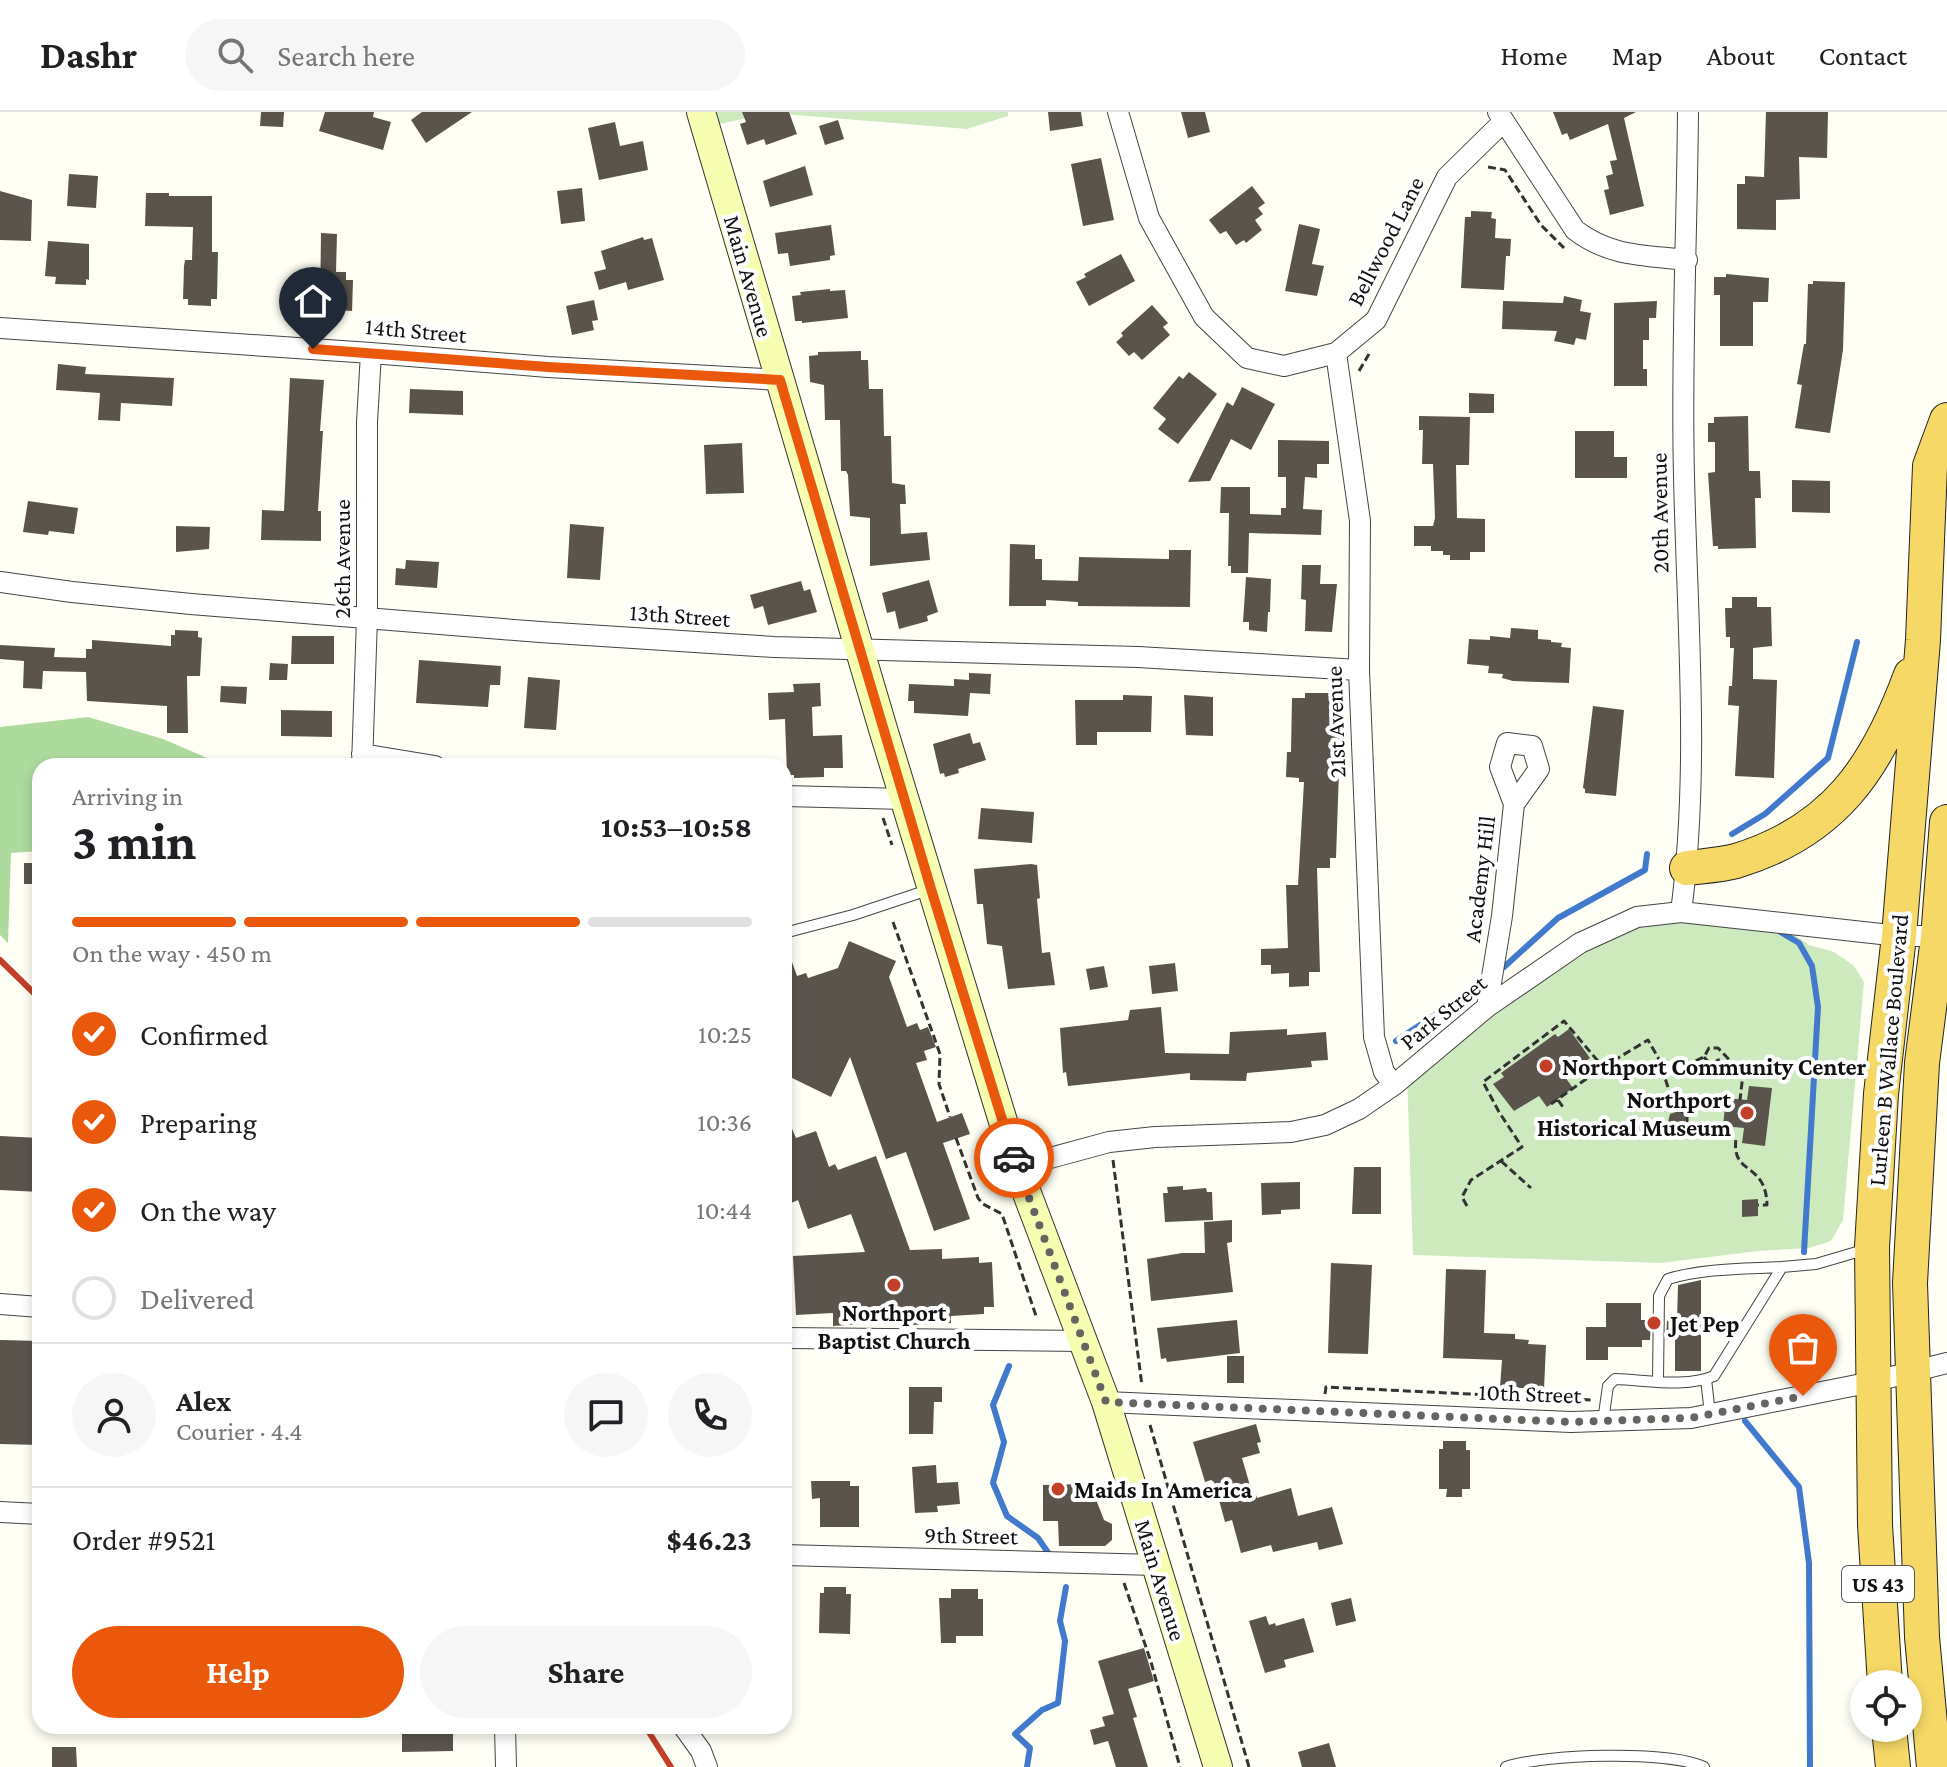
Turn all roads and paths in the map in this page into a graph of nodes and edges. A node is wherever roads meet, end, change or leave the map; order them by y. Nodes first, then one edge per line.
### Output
1 (701, 112) edge
2 (1118, 112) edge
3 (1688, 112) edge
4 (1501, 116) edge
5 (1484, 167) dead end
6 (1572, 253) dead end
7 (1687, 260) junction
8 (0, 328) edge
9 (1372, 350) dead end
10 (371, 353) junction
11 (1336, 353) junction
12 (780, 380) junction
13 (1340, 384) junction
14 (1947, 420) edge
15 (0, 582) edge
16 (367, 618) junction
17 (1923, 640) junction
18 (861, 649) junction
19 (1359, 670) junction
20 (362, 758) edge
21 (792, 796) edge
22 (905, 799) junction
23 (1514, 804) dead end
24 (1947, 822) edge
25 (1687, 868) junction
26 (931, 889) junction
27 (1681, 912) junction
28 (893, 922) dead end
29 (792, 931) edge
30 (1899, 936) junction
31 (1944, 938) edge
32 (1947, 1004) edge
33 (1487, 1007) junction
34 (1704, 1057) junction
35 (1726, 1057) junction
36 (1660, 1061) junction
37 (1922, 1063) junction
38 (1603, 1067) junction
39 (1394, 1085) junction
40 (1558, 1100) junction
41 (1740, 1100) dead end
42 (1551, 1104) dead end
43 (1563, 1107) dead end
44 (950, 1117) dead end
45 (956, 1138) dead end
46 (1107, 1156) dead end
47 (1501, 1160) junction
48 (1017, 1167) junction
49 (1531, 1188) dead end
50 (1758, 1205) dead end
51 (1467, 1206) dead end
52 (1872, 1247) junction
53 (1782, 1267) junction
54 (0, 1304) edge
55 (32, 1306) edge
56 (1041, 1332) dead end
57 (792, 1338) edge
58 (1084, 1341) junction
59 (1947, 1363) edge
60 (1912, 1372) junction
61 (1706, 1379) junction
62 (1658, 1380) junction
63 (1872, 1382) junction
64 (1106, 1402) junction
65 (1144, 1404) junction
66 (1710, 1414) junction
67 (1603, 1421) junction
68 (0, 1512) edge
69 (32, 1514) edge
70 (792, 1555) edge
71 (1156, 1565) junction
72 (1122, 1576) dead end
73 (1884, 1670) edge
74 (505, 1734) edge
75 (689, 1734) edge
76 (506, 1767) edge
77 (707, 1767) edge
78 (1180, 1767) edge
79 (1218, 1767) edge
80 (1249, 1767) edge
81 (1506, 1767) edge
82 (1704, 1767) edge
83 (1934, 1767) edge

1 - 12 main road, Main Avenue
2 - 11 street, Bellwood Lane
3 - 7 street, 20th Avenue
4 - 7 street
4 - 11 street, Bellwood Lane
5 - 6 path
7 - 25 street, 20th Avenue
8 - 10 street, 14th Street
9 - 13 path
10 - 12 street, 14th Street
10 - 16 street, 26th Avenue
11 - 13 street, 21st Avenue
12 - 18 main road, Main Avenue
13 - 19 street, 21st Avenue
14 - 17 highway, Lurleen B Wallace Boulevard / US 43
15 - 16 street, 13th Street
16 - 18 street, 13th Street
16 - 20 street, 26th Avenue
17 - 25 highway
17 - 30 highway, Lurleen B Wallace Boulevard / US 43
18 - 19 street, 13th Street
18 - 22 main road, Main Avenue
19 - 39 street, 21st Avenue
21 - 22 street
22 - 26 main road, Main Avenue
23 - 33 street, Academy Hill
24 - 31 highway, Lurleen B Wallace Boulevard / US 43
25 - 27 street, 20th Avenue
26 - 29 lane
26 - 48 main road, Main Avenue
27 - 30 street, Park Street
27 - 33 street, Park Street
28 - 44 path
30 - 31 street, Park Street
30 - 52 highway, Lurleen B Wallace Boulevard / US 43
31 - 37 highway, Lurleen B Wallace Boulevard / US 43
32 - 37 highway
33 - 39 street, Park Street
34 - 35 path
34 - 35 path
34 - 36 path
35 - 41 path
36 - 38 path
36 - 50 path
37 - 60 highway, Lurleen B Wallace Boulevard / US 43
38 - 40 path
38 - 47 path
39 - 48 street, Park Street
40 - 42 path
40 - 43 path
45 - 56 path
46 - 65 path
47 - 49 path
47 - 51 path
48 - 58 main road, Main Avenue
52 - 53 lane
52 - 63 highway, Lurleen B Wallace Boulevard / US 43
53 - 61 lane
53 - 62 lane
54 - 55 street
57 - 58 street
58 - 64 main road, Main Avenue
59 - 60 street, 10th Street
60 - 63 street, 10th Street
60 - 83 highway, Lurleen B Wallace Boulevard / US 43
61 - 62 lane
61 - 66 lane
62 - 67 lane
63 - 66 street, 10th Street
63 - 73 highway, Lurleen B Wallace Boulevard / US 43
64 - 65 street, 10th Street
64 - 71 main road, Main Avenue
65 - 67 street, 10th Street
65 - 80 path
66 - 67 street, 10th Street
68 - 69 street
70 - 71 street, 9th Street
71 - 79 main road, Main Avenue
72 - 78 path
74 - 76 street
75 - 77 street
81 - 82 lane

